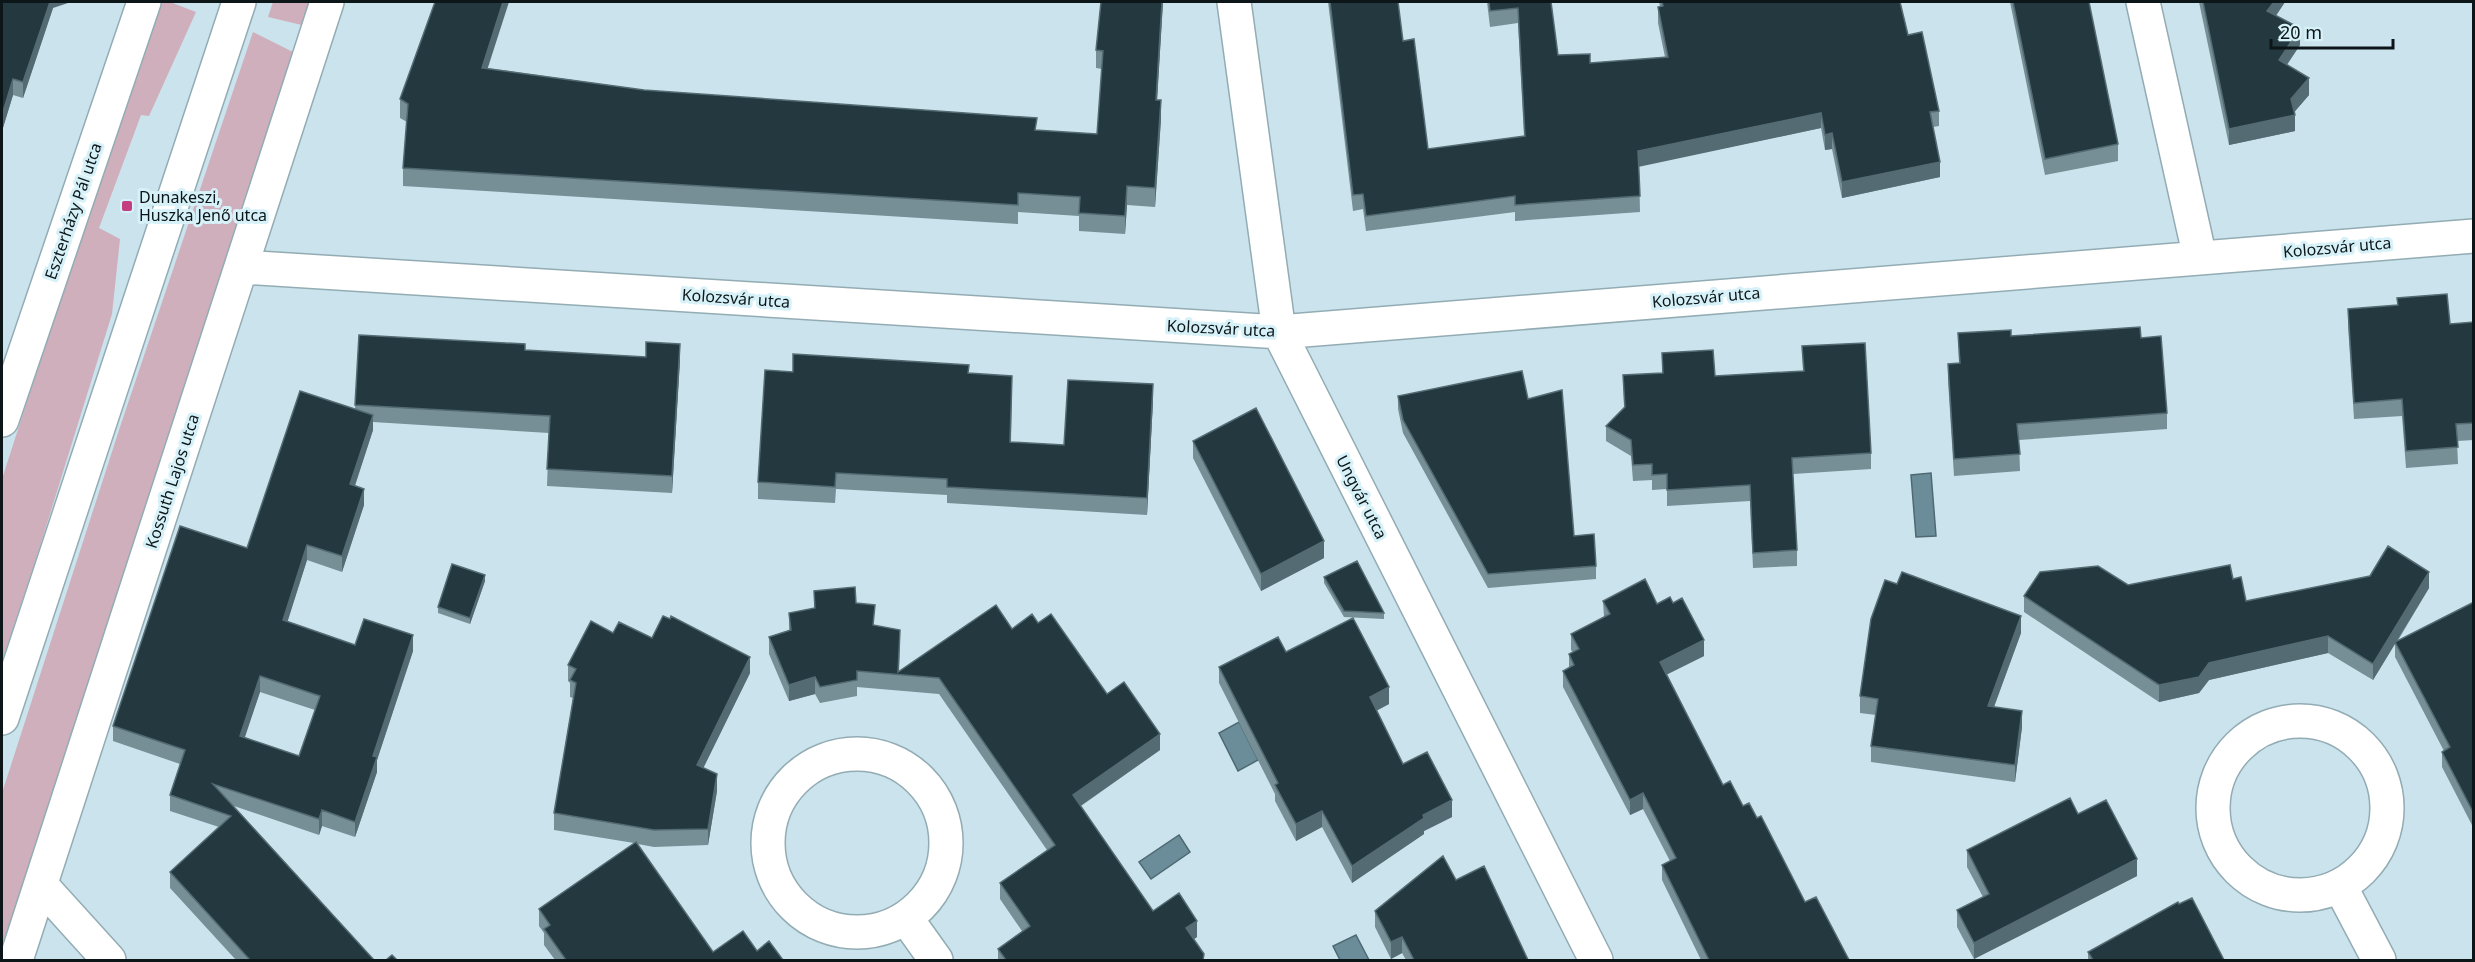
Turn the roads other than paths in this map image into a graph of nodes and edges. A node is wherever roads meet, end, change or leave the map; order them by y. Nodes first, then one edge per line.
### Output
1 (144, 2) edge
2 (239, 2) edge
3 (327, 2) edge
4 (1234, 2) edge
5 (2143, 2) edge
6 (2474, 236) edge
7 (2200, 258) junction
8 (241, 267) junction
9 (1279, 332) junction
10 (2, 420) edge
11 (2, 718) edge
12 (41, 885) junction
13 (2340, 886) junction
14 (906, 918) junction
15 (16, 960) edge
16 (109, 960) edge
17 (936, 960) edge
18 (1596, 960) edge
19 (2379, 960) edge

1 - 10 street, Eszterházy Pál utca
2 - 11 street
3 - 8 street, Kossuth Lajos utca
4 - 9 street, Ungvár utca
5 - 7 street
6 - 7 street, Kolozsvár utca
7 - 9 street, Kolozsvár utca
8 - 9 street, Kolozsvár utca
8 - 12 street, Kossuth Lajos utca
9 - 18 street, Ungvár utca
12 - 15 street, Kossuth Lajos utca
12 - 16 street
13 - 13 street
13 - 19 street
14 - 14 street
14 - 17 street

